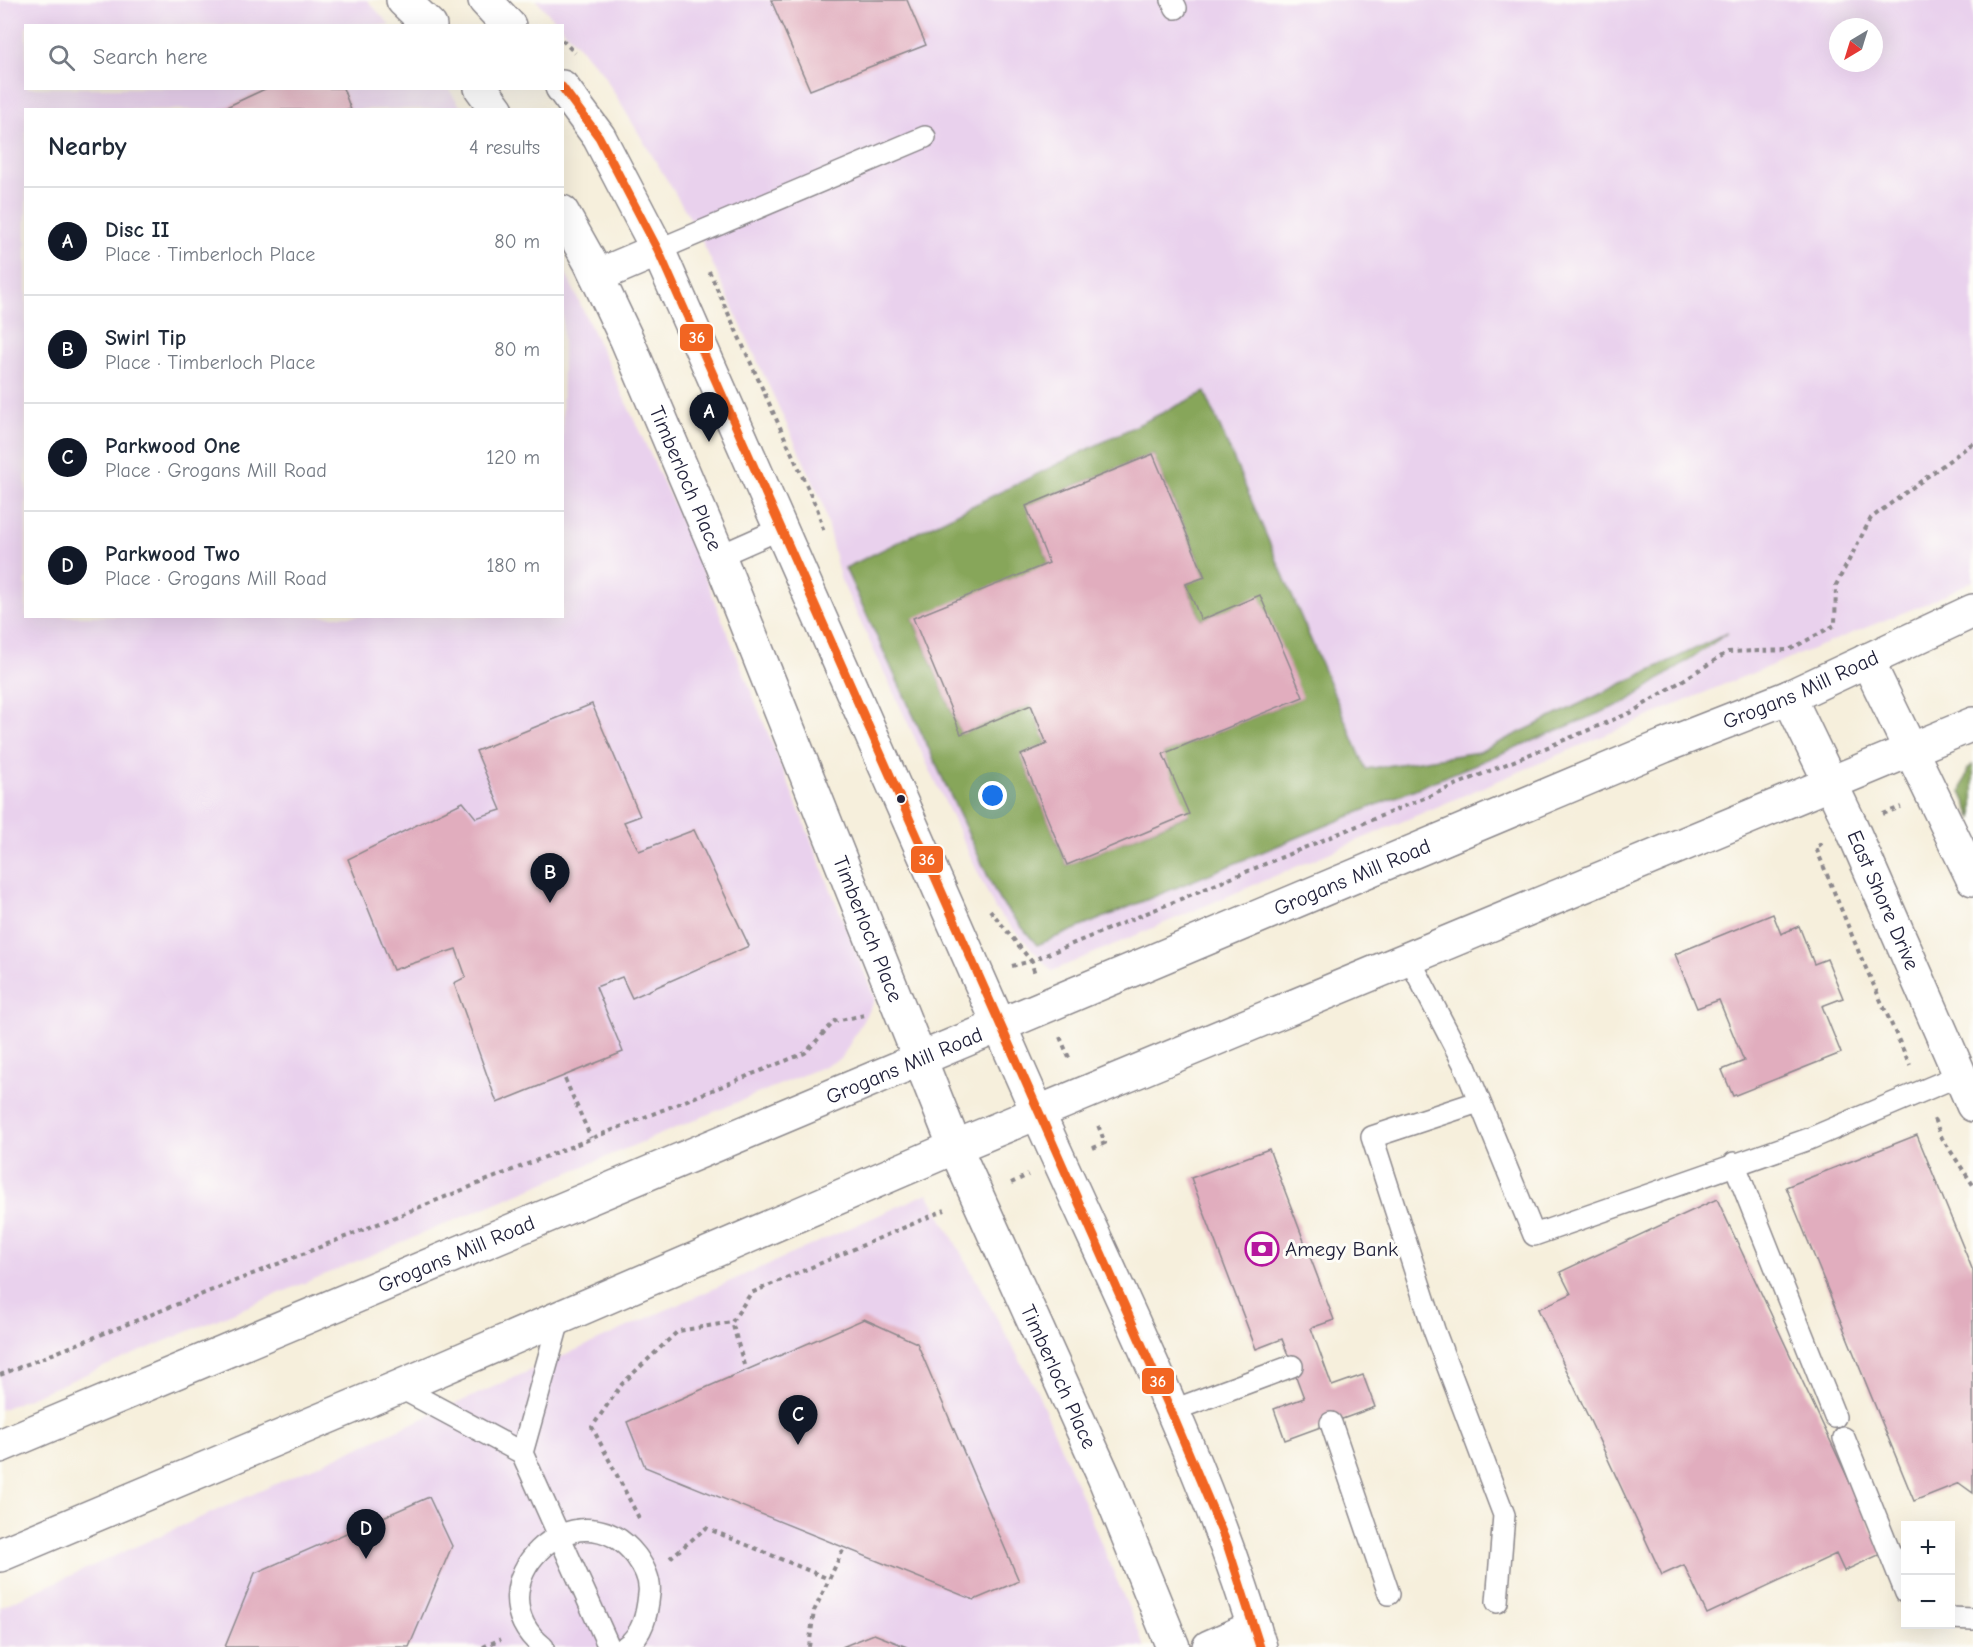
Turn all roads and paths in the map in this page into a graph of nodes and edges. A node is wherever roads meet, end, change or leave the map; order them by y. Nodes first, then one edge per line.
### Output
1 (403, 0) edge
2 (485, 0) edge
3 (428, 24) edge
4 (507, 24) edge
5 (482, 90) edge
6 (564, 90) edge
7 (496, 108) edge
8 (925, 137) dead end
9 (564, 216) edge
10 (658, 250) junction
11 (597, 276) junction
12 (1973, 443) edge
13 (782, 528) junction
14 (719, 556) junction
15 (1973, 611) edge
16 (1867, 660) junction
17 (1788, 697) junction
18 (1973, 724) edge
19 (1909, 750) junction
20 (1832, 784) junction
21 (1830, 837) dead end
22 (1973, 879) edge
23 (1409, 958) junction
24 (978, 975) junction
25 (897, 1005) junction
26 (999, 1026) junction
27 (919, 1058) junction
28 (1960, 1075) junction
29 (565, 1079) dead end
30 (1923, 1093) junction
31 (1478, 1102) junction
32 (1973, 1105) edge
33 (1038, 1113) junction
34 (591, 1138) junction
35 (955, 1147) junction
36 (1734, 1163) junction
37 (1973, 1185) edge
38 (560, 1317) junction
39 (732, 1322) dead end
40 (1292, 1366) dead end
41 (0, 1375) edge
42 (399, 1387) junction
43 (1171, 1411) junction
44 (1835, 1417) dead end
45 (1330, 1423) dead end
46 (1844, 1438) dead end
47 (0, 1446) edge
48 (522, 1453) junction
49 (559, 1535) junction
50 (844, 1548) dead end
51 (630, 1549) junction
52 (0, 1555) edge
53 (647, 1578) junction
54 (829, 1579) junction
55 (1901, 1583) edge
56 (1389, 1594) dead end
57 (1497, 1602) dead end
58 (1955, 1618) edge
59 (1973, 1619) edge
60 (1257, 1637) edge
61 (543, 1647) edge
62 (609, 1647) edge
63 (626, 1647) edge
64 (809, 1647) edge
65 (1173, 1647) edge
66 (1209, 1647) edge

1 - 3 main road
2 - 4 main road
5 - 7 main road
6 - 10 main road
8 - 10 lane
9 - 11 main road, Timberloch Place
10 - 11 main road
10 - 13 main road
11 - 14 main road, Timberloch Place
12 - 24 path
13 - 14 lane
13 - 24 main road
14 - 25 main road, Timberloch Place
15 - 16 main road, Grogans Mill Road
16 - 17 main road, Grogans Mill Road
16 - 19 main road
17 - 20 main road, East Shore Drive
17 - 26 main road, Grogans Mill Road
18 - 19 main road
19 - 20 main road
19 - 22 main road
20 - 23 main road
20 - 28 main road, East Shore Drive
21 - 30 path
23 - 31 lane
23 - 33 main road
24 - 26 main road
25 - 27 main road, Timberloch Place
25 - 34 path
26 - 27 main road, Grogans Mill Road
26 - 33 main road
27 - 35 main road, Timberloch Place
27 - 47 main road, Grogans Mill Road
28 - 30 lane
28 - 32 main road, East Shore Drive
29 - 34 path
30 - 36 lane
30 - 37 path
31 - 36 lane
31 - 57 lane
33 - 35 main road
33 - 43 main road
34 - 41 path
35 - 38 main road
35 - 65 main road, Timberloch Place
36 - 44 lane
38 - 42 main road
38 - 48 lane
39 - 51 path
40 - 43 lane
42 - 48 lane
42 - 52 main road
43 - 60 main road
45 - 56 lane
46 - 55 lane
48 - 49 lane
49 - 51 lane
49 - 61 lane
49 - 62 lane
50 - 54 path
51 - 53 lane
53 - 54 path
53 - 63 lane
54 - 64 path
58 - 59 lane
60 - 66 main road

